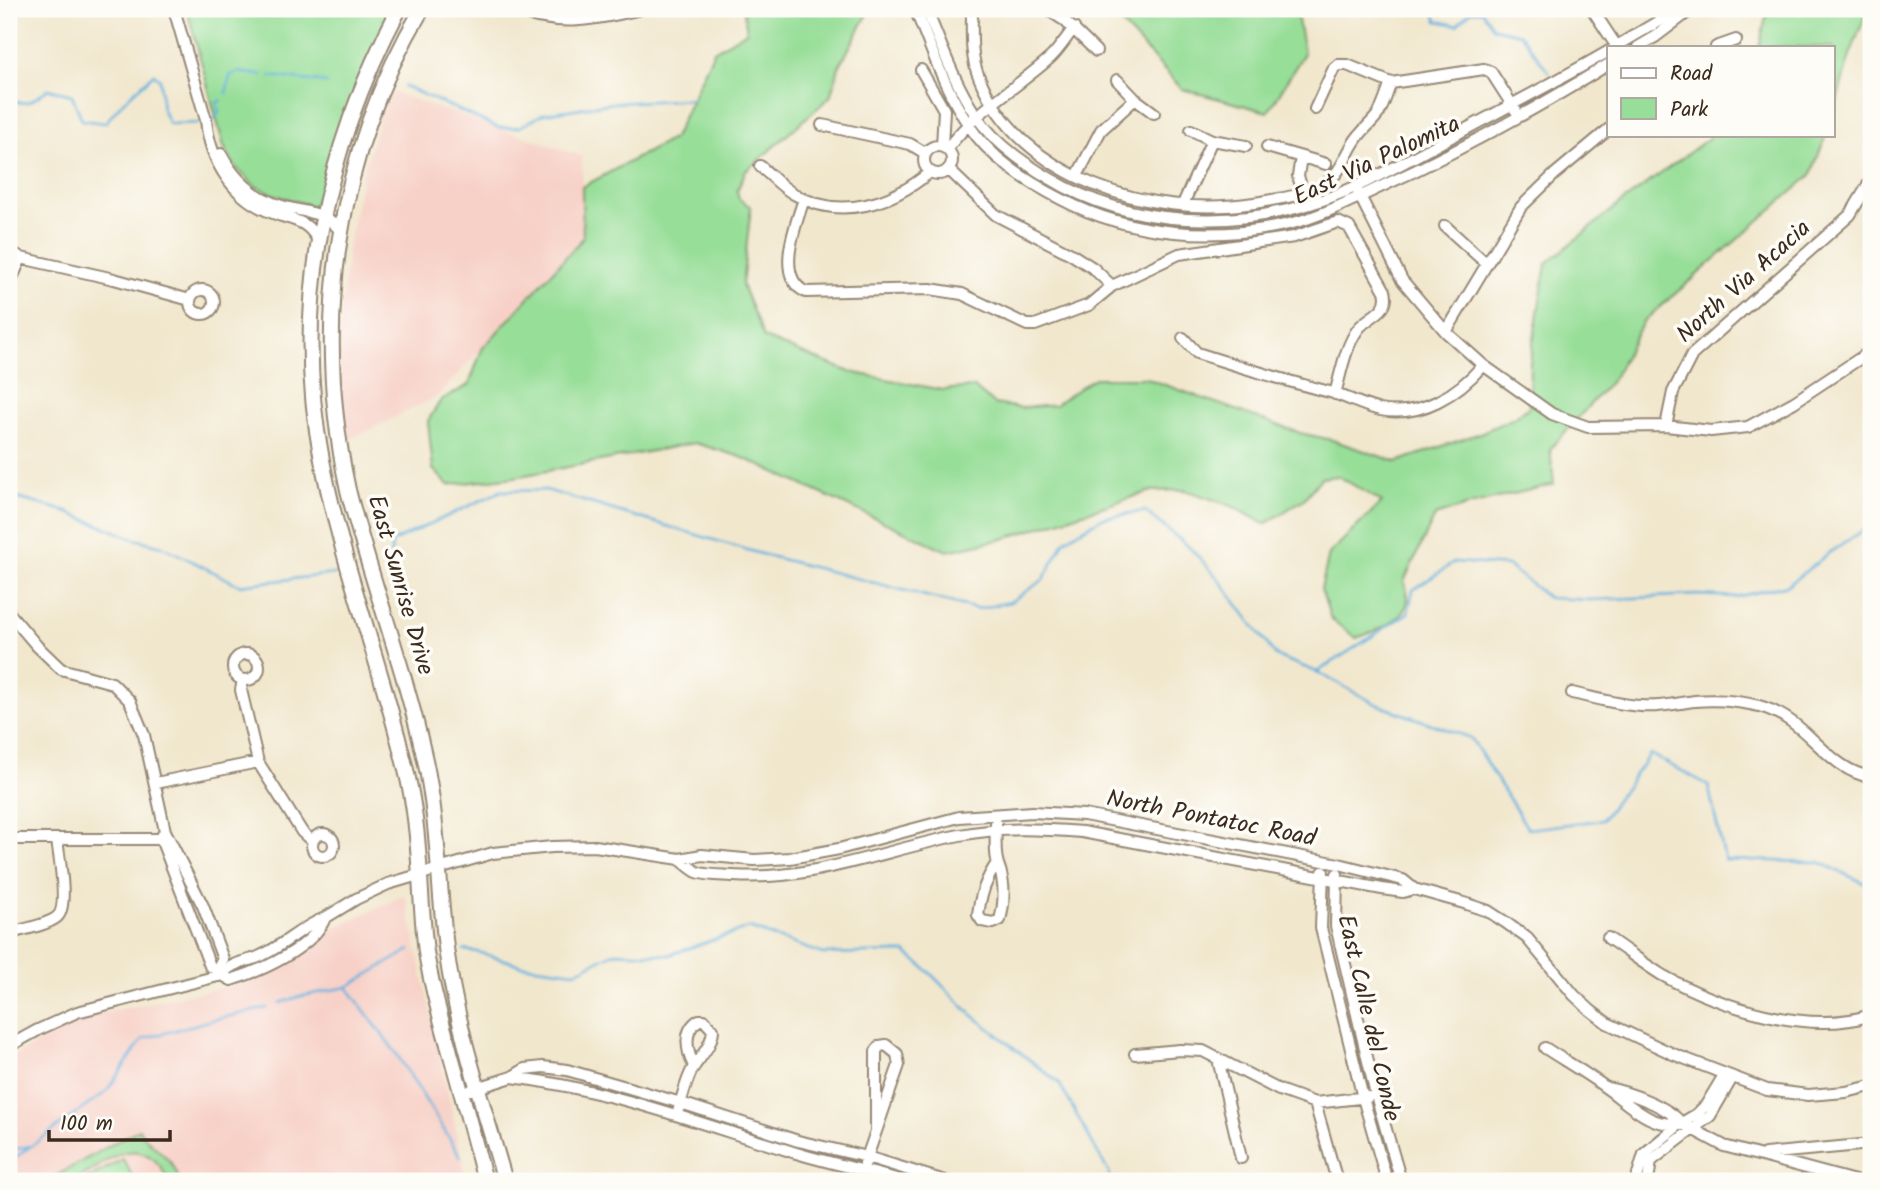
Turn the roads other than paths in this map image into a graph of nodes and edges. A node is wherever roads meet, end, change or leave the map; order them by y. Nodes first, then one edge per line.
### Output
1 (174, 9) edge
2 (400, 9) edge
3 (512, 9) edge
4 (641, 9) edge
5 (915, 9) edge
6 (926, 9) edge
7 (972, 9) edge
8 (1592, 9) edge
9 (1675, 9) edge
10 (1692, 9) edge
11 (1050, 11) dead end
12 (419, 13) edge
13 (1074, 28) junction
14 (1735, 40) dead end
15 (1615, 46) edge
16 (1618, 46) edge
17 (1640, 46) edge
18 (1719, 46) edge
19 (1096, 51) dead end
20 (1607, 52) edge
21 (1607, 65) edge
22 (921, 70) dead end
23 (1117, 80) dead end
24 (1391, 83) junction
25 (1135, 99) junction
26 (992, 103) junction
27 (1513, 105) junction
28 (1315, 109) dead end
29 (1154, 113) dead end
30 (1519, 117) junction
31 (206, 120) junction
32 (972, 121) junction
33 (822, 125) dead end
34 (1191, 130) dead end
35 (1607, 131) edge
36 (1212, 140) junction
37 (1246, 146) dead end
38 (944, 147) junction
39 (1267, 148) dead end
40 (925, 153) junction
41 (1301, 158) junction
42 (1326, 164) dead end
43 (760, 166) dead end
44 (948, 169) junction
45 (930, 172) junction
46 (1077, 176) junction
47 (1871, 180) edge
48 (1358, 191) junction
49 (1303, 192) junction
50 (804, 199) junction
51 (1183, 204) junction
52 (323, 215) junction
53 (1445, 226) dead end
54 (340, 231) junction
55 (318, 240) junction
56 (9, 250) edge
57 (21, 258) junction
58 (1487, 264) junction
59 (9, 285) edge
60 (1112, 286) junction
61 (190, 300) dead end
62 (1446, 332) junction
63 (1183, 338) dead end
64 (1871, 351) edge
65 (1482, 365) junction
66 (1335, 394) junction
67 (1666, 426) junction
68 (340, 456) junction
69 (321, 458) junction
70 (9, 613) edge
71 (243, 680) dead end
72 (1572, 693) dead end
73 (258, 762) junction
74 (1871, 777) edge
75 (156, 783) junction
76 (995, 814) junction
77 (996, 830) junction
78 (165, 836) junction
79 (9, 839) edge
80 (57, 840) junction
81 (312, 841) dead end
82 (680, 859) junction
83 (1324, 862) junction
84 (998, 863) junction
85 (1339, 864) junction
86 (439, 869) junction
87 (419, 875) junction
88 (1321, 878) junction
89 (1336, 881) junction
90 (1414, 889) junction
91 (325, 918) junction
92 (9, 933) edge
93 (1608, 938) dead end
94 (287, 942) junction
95 (258, 971) junction
96 (220, 974) junction
97 (1871, 1015) edge
98 (9, 1046) edge
99 (1545, 1048) dead end
100 (1135, 1054) dead end
101 (1218, 1059) junction
102 (694, 1066) dead end
103 (1728, 1076) junction
104 (1871, 1086) edge
105 (479, 1088) junction
106 (461, 1093) junction
107 (1376, 1095) junction
108 (1363, 1098) junction
109 (1315, 1103) junction
110 (679, 1108) junction
111 (1687, 1126) junction
112 (876, 1130) junction
113 (1871, 1144) edge
114 (1755, 1155) junction
115 (1241, 1158) dead end
116 (865, 1163) junction
117 (485, 1181) edge
118 (505, 1181) edge
119 (903, 1181) edge
120 (945, 1181) edge
121 (1337, 1181) edge
122 (1387, 1181) edge
123 (1401, 1181) edge
124 (1636, 1181) edge
125 (1648, 1181) edge
126 (1855, 1181) edge

1 - 31 street
2 - 12 main road
2 - 52 main road, East Sunrise Drive
3 - 4 street
5 - 32 street, East Via Palomita
6 - 32 street, East Via Palomita
7 - 26 street
8 - 15 street
9 - 16 street
10 - 17 street
11 - 13 street
12 - 54 main road, East Sunrise Drive
13 - 19 street
13 - 26 street
14 - 18 street
20 - 27 street, East Via Palomita
21 - 30 street, East Via Palomita
22 - 38 street
23 - 25 street
24 - 27 street
24 - 28 street
24 - 49 street
25 - 29 street
25 - 46 street
26 - 32 street
26 - 46 street
27 - 30 street
27 - 48 street, East Via Palomita
30 - 48 street, East Via Palomita
31 - 52 street
31 - 55 street
32 - 38 street
32 - 48 street, East Via Palomita
33 - 40 street
34 - 36 street
35 - 58 street
36 - 37 street
36 - 51 street
38 - 40 street
38 - 44 street
39 - 41 street
40 - 45 street
41 - 42 street
41 - 49 street
43 - 50 street
44 - 45 street
44 - 60 street
45 - 50 street
46 - 51 street
47 - 67 street, North Via Acacia
48 - 62 street
49 - 51 street
50 - 60 street
52 - 54 street
52 - 55 main road, East Sunrise Drive
53 - 58 street
54 - 68 main road, East Sunrise Drive
55 - 69 main road, East Sunrise Drive
56 - 57 street
57 - 59 street
57 - 61 street
58 - 62 street
60 - 66 street
62 - 65 street
63 - 66 street
64 - 67 street
65 - 66 street
65 - 67 street
68 - 69 main road
68 - 86 main road, East Sunrise Drive
69 - 87 main road, East Sunrise Drive
70 - 75 street
71 - 73 street
72 - 74 street
73 - 75 street
73 - 81 street
75 - 78 street
76 - 77 street
76 - 82 street, North Pontatoc Road
76 - 83 street, North Pontatoc Road
77 - 82 street, North Pontatoc Road
77 - 84 street
77 - 88 street, North Pontatoc Road
78 - 80 street
78 - 96 street
79 - 80 street
80 - 92 street
82 - 86 street, North Pontatoc Road
83 - 85 street, North Pontatoc Road
83 - 88 street, East Calle del Conde
84 - 84 street
85 - 89 street, East Calle del Conde
85 - 90 street, North Pontatoc Road
86 - 87 street, North Pontatoc Road
86 - 105 main road, East Sunrise Drive
87 - 91 street, North Pontatoc Road
87 - 106 main road, East Sunrise Drive
88 - 89 street, North Pontatoc Road
88 - 108 street, East Calle del Conde
89 - 90 street, North Pontatoc Road
89 - 107 street, East Calle del Conde
90 - 103 street, North Pontatoc Road
91 - 94 street, North Pontatoc Road
91 - 95 street, North Pontatoc Road
93 - 97 street
94 - 95 street
94 - 96 street, North Pontatoc Road
95 - 96 street, North Pontatoc Road
96 - 98 street, North Pontatoc Road
99 - 111 street
100 - 101 street
101 - 109 street
101 - 115 street
102 - 110 street
103 - 104 street, North Pontatoc Road
103 - 111 street
105 - 106 street
105 - 110 street
105 - 118 main road, East Sunrise Drive
106 - 117 main road, East Sunrise Drive
107 - 108 street
107 - 123 street, East Calle del Conde
108 - 109 street
108 - 122 street, East Calle del Conde
109 - 121 street
110 - 116 street
111 - 114 street
111 - 124 street
111 - 125 street
112 - 112 street
112 - 116 street
113 - 114 street
114 - 126 street
116 - 119 street
116 - 120 street

